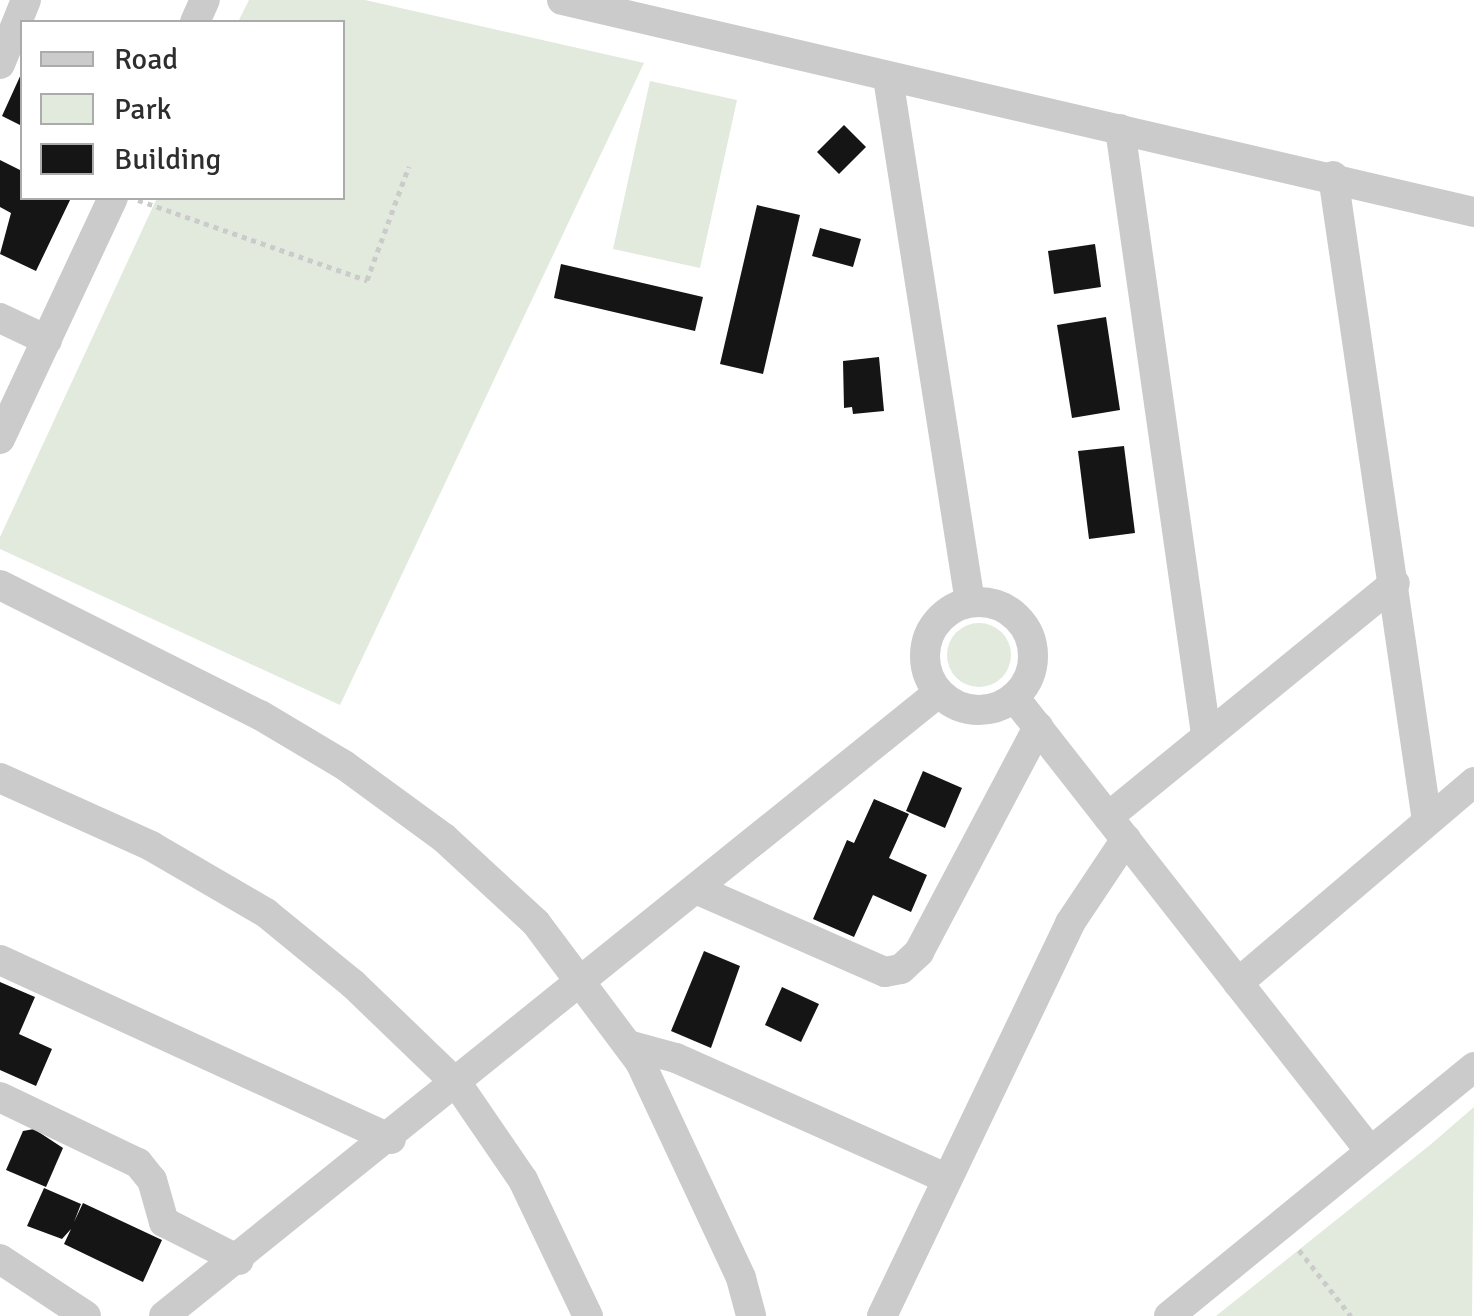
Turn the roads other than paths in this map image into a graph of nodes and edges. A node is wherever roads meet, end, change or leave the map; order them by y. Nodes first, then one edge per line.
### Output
1 (26, 0) edge
2 (562, 0) edge
3 (0, 64) edge
4 (888, 78) junction
5 (1120, 129) junction
6 (1333, 176) junction
7 (112, 200) edge
8 (1474, 212) edge
9 (0, 318) edge
10 (47, 340) junction
11 (0, 440) edge
12 (1395, 582) junction
13 (0, 585) edge
14 (970, 602) junction
15 (938, 693) junction
16 (1014, 698) junction
17 (1038, 727) junction
18 (1206, 734) junction
19 (1474, 782) edge
20 (2, 785) edge
21 (1427, 820) junction
22 (1117, 828) junction
23 (698, 890) junction
24 (0, 960) edge
25 (580, 982) junction
26 (1238, 982) junction
27 (628, 1045) junction
28 (1474, 1067) edge
29 (458, 1086) junction
30 (0, 1097) edge
31 (391, 1139) junction
32 (1370, 1151) junction
33 (945, 1178) junction
34 (0, 1258) edge
35 (239, 1260) junction
36 (86, 1316) edge
37 (164, 1316) edge
38 (588, 1316) edge
39 (751, 1316) edge
40 (882, 1316) edge
41 (1169, 1316) edge

1 - 3 street
2 - 4 street
4 - 5 street
4 - 14 street
5 - 6 street
5 - 18 street
6 - 8 street
6 - 12 street
7 - 10 street
9 - 10 street
10 - 11 street
12 - 18 street
12 - 21 street
13 - 25 street
14 - 15 street
14 - 16 street
15 - 16 street
15 - 23 street
16 - 17 street
17 - 22 street
17 - 23 street
18 - 22 street
19 - 21 street
20 - 29 street
21 - 26 street
22 - 26 street
22 - 33 street
23 - 25 street
24 - 31 street
25 - 27 street
25 - 29 street
26 - 32 street
27 - 33 street
27 - 39 street
28 - 32 street
29 - 31 street
29 - 38 street
30 - 35 street
31 - 35 street
32 - 41 street
33 - 40 street
34 - 36 street
35 - 37 street

